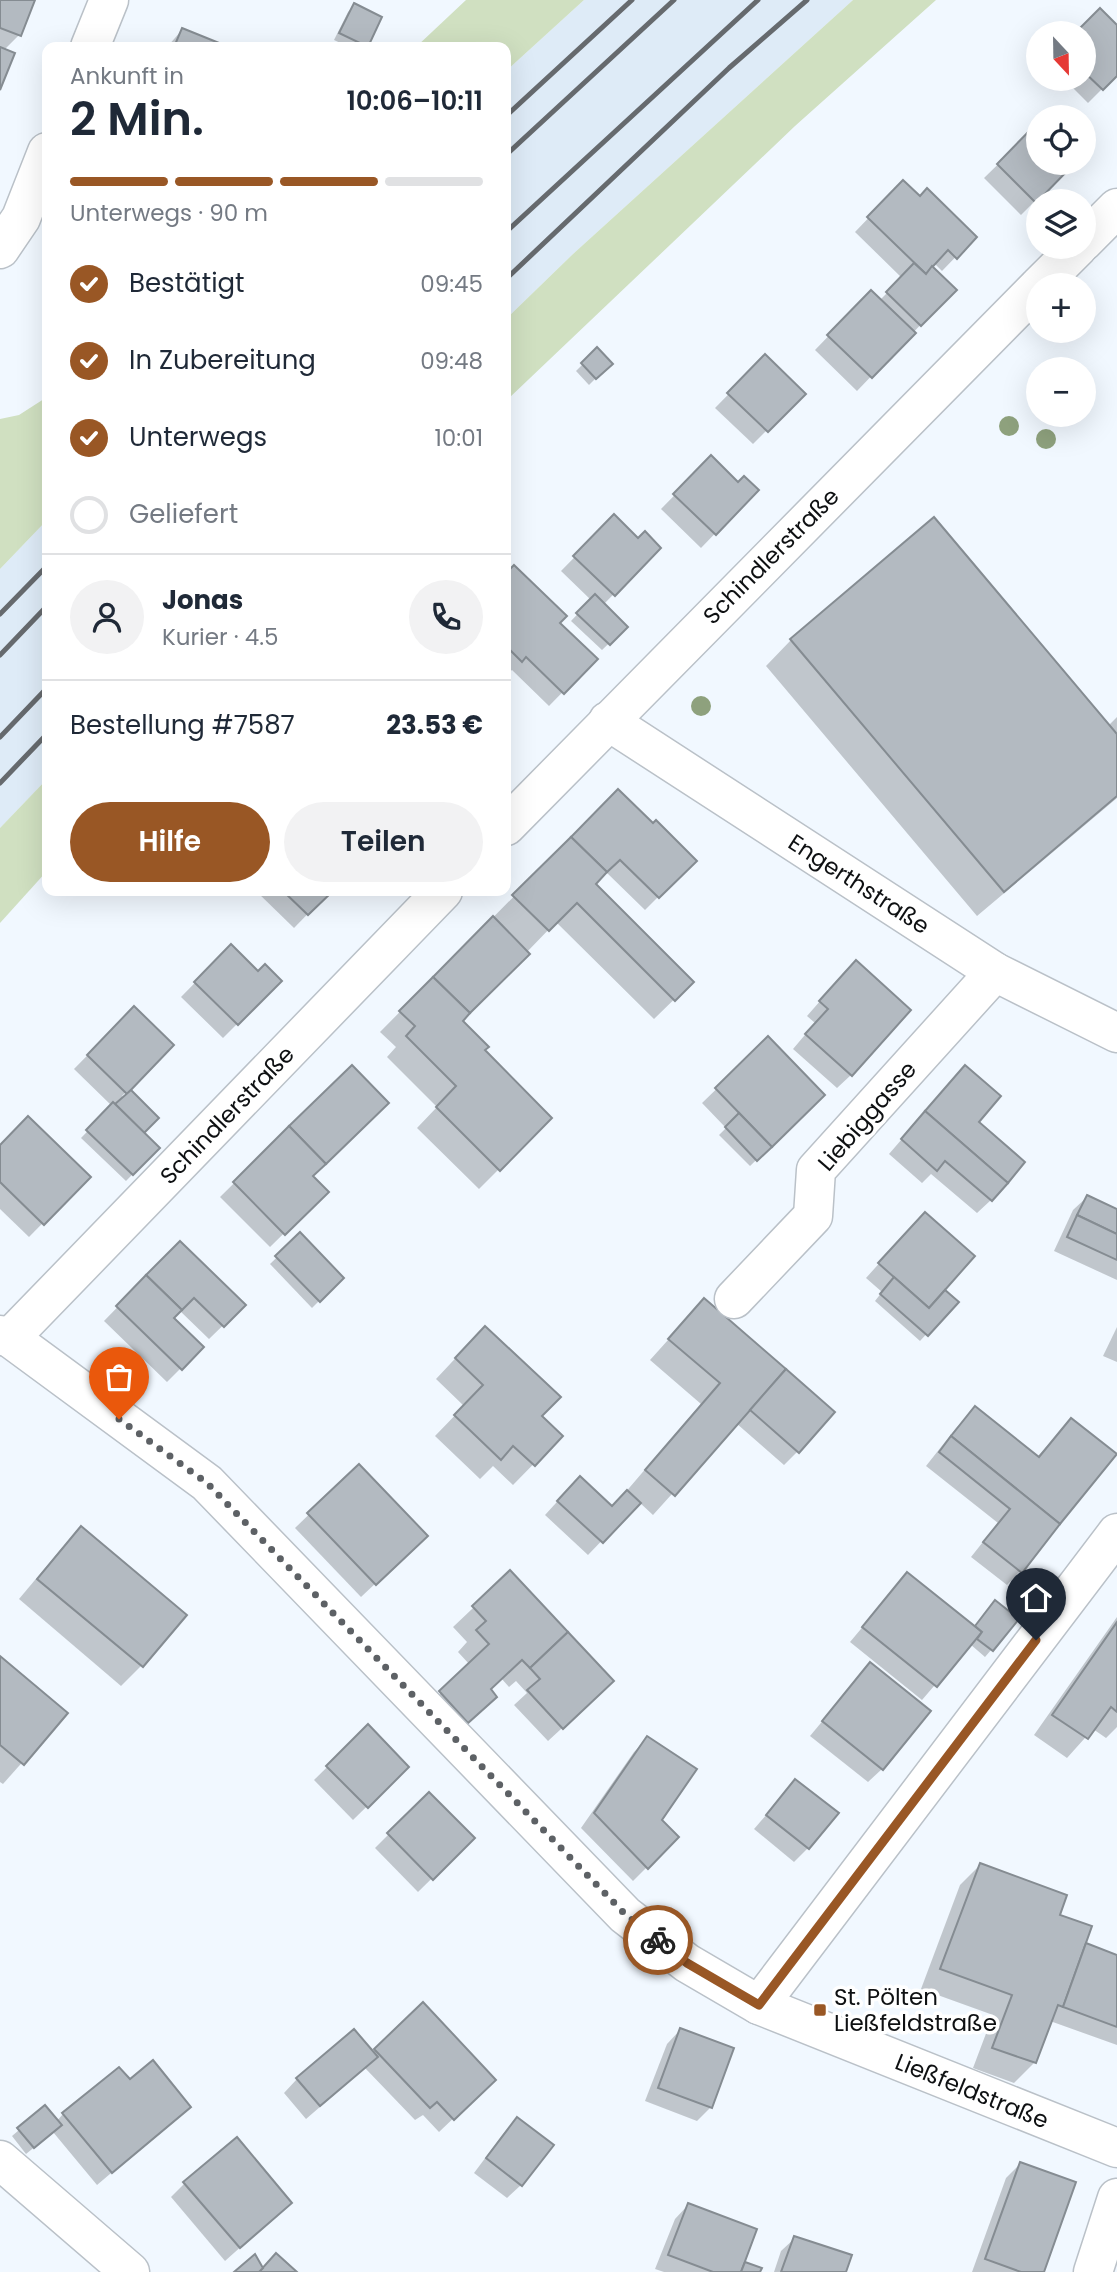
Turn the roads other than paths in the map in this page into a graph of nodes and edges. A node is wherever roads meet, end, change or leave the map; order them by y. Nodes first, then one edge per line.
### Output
1 (108, 0) edge
2 (92, 42) edge
3 (42, 165) edge
4 (1117, 208) edge
5 (1096, 229) edge
6 (0, 249) edge
7 (1066, 259) edge
8 (1052, 273) edge
9 (1026, 299) edge
10 (608, 722) junction
11 (511, 822) edge
12 (438, 896) edge
13 (995, 972) junction
14 (1117, 1033) edge
15 (734, 1299) dead end
16 (5, 1336) edge
17 (1117, 1532) edge
18 (759, 2005) junction
19 (1117, 2148) edge
20 (0, 2160) edge
21 (1117, 2198) edge
22 (130, 2272) edge
23 (1093, 2272) edge

1 - 2 street
3 - 6 street
4 - 5 street
7 - 8 street, Schindlerstraße
9 - 10 street, Schindlerstraße
10 - 11 street, Schindlerstraße
10 - 13 street, Engerthstraße
12 - 16 street, Schindlerstraße
13 - 14 street, Engerthstraße
13 - 15 street, Liebiggasse
16 - 18 street, Ließfeldstraße
17 - 18 street
18 - 19 street, Ließfeldstraße
20 - 22 street
21 - 23 street

